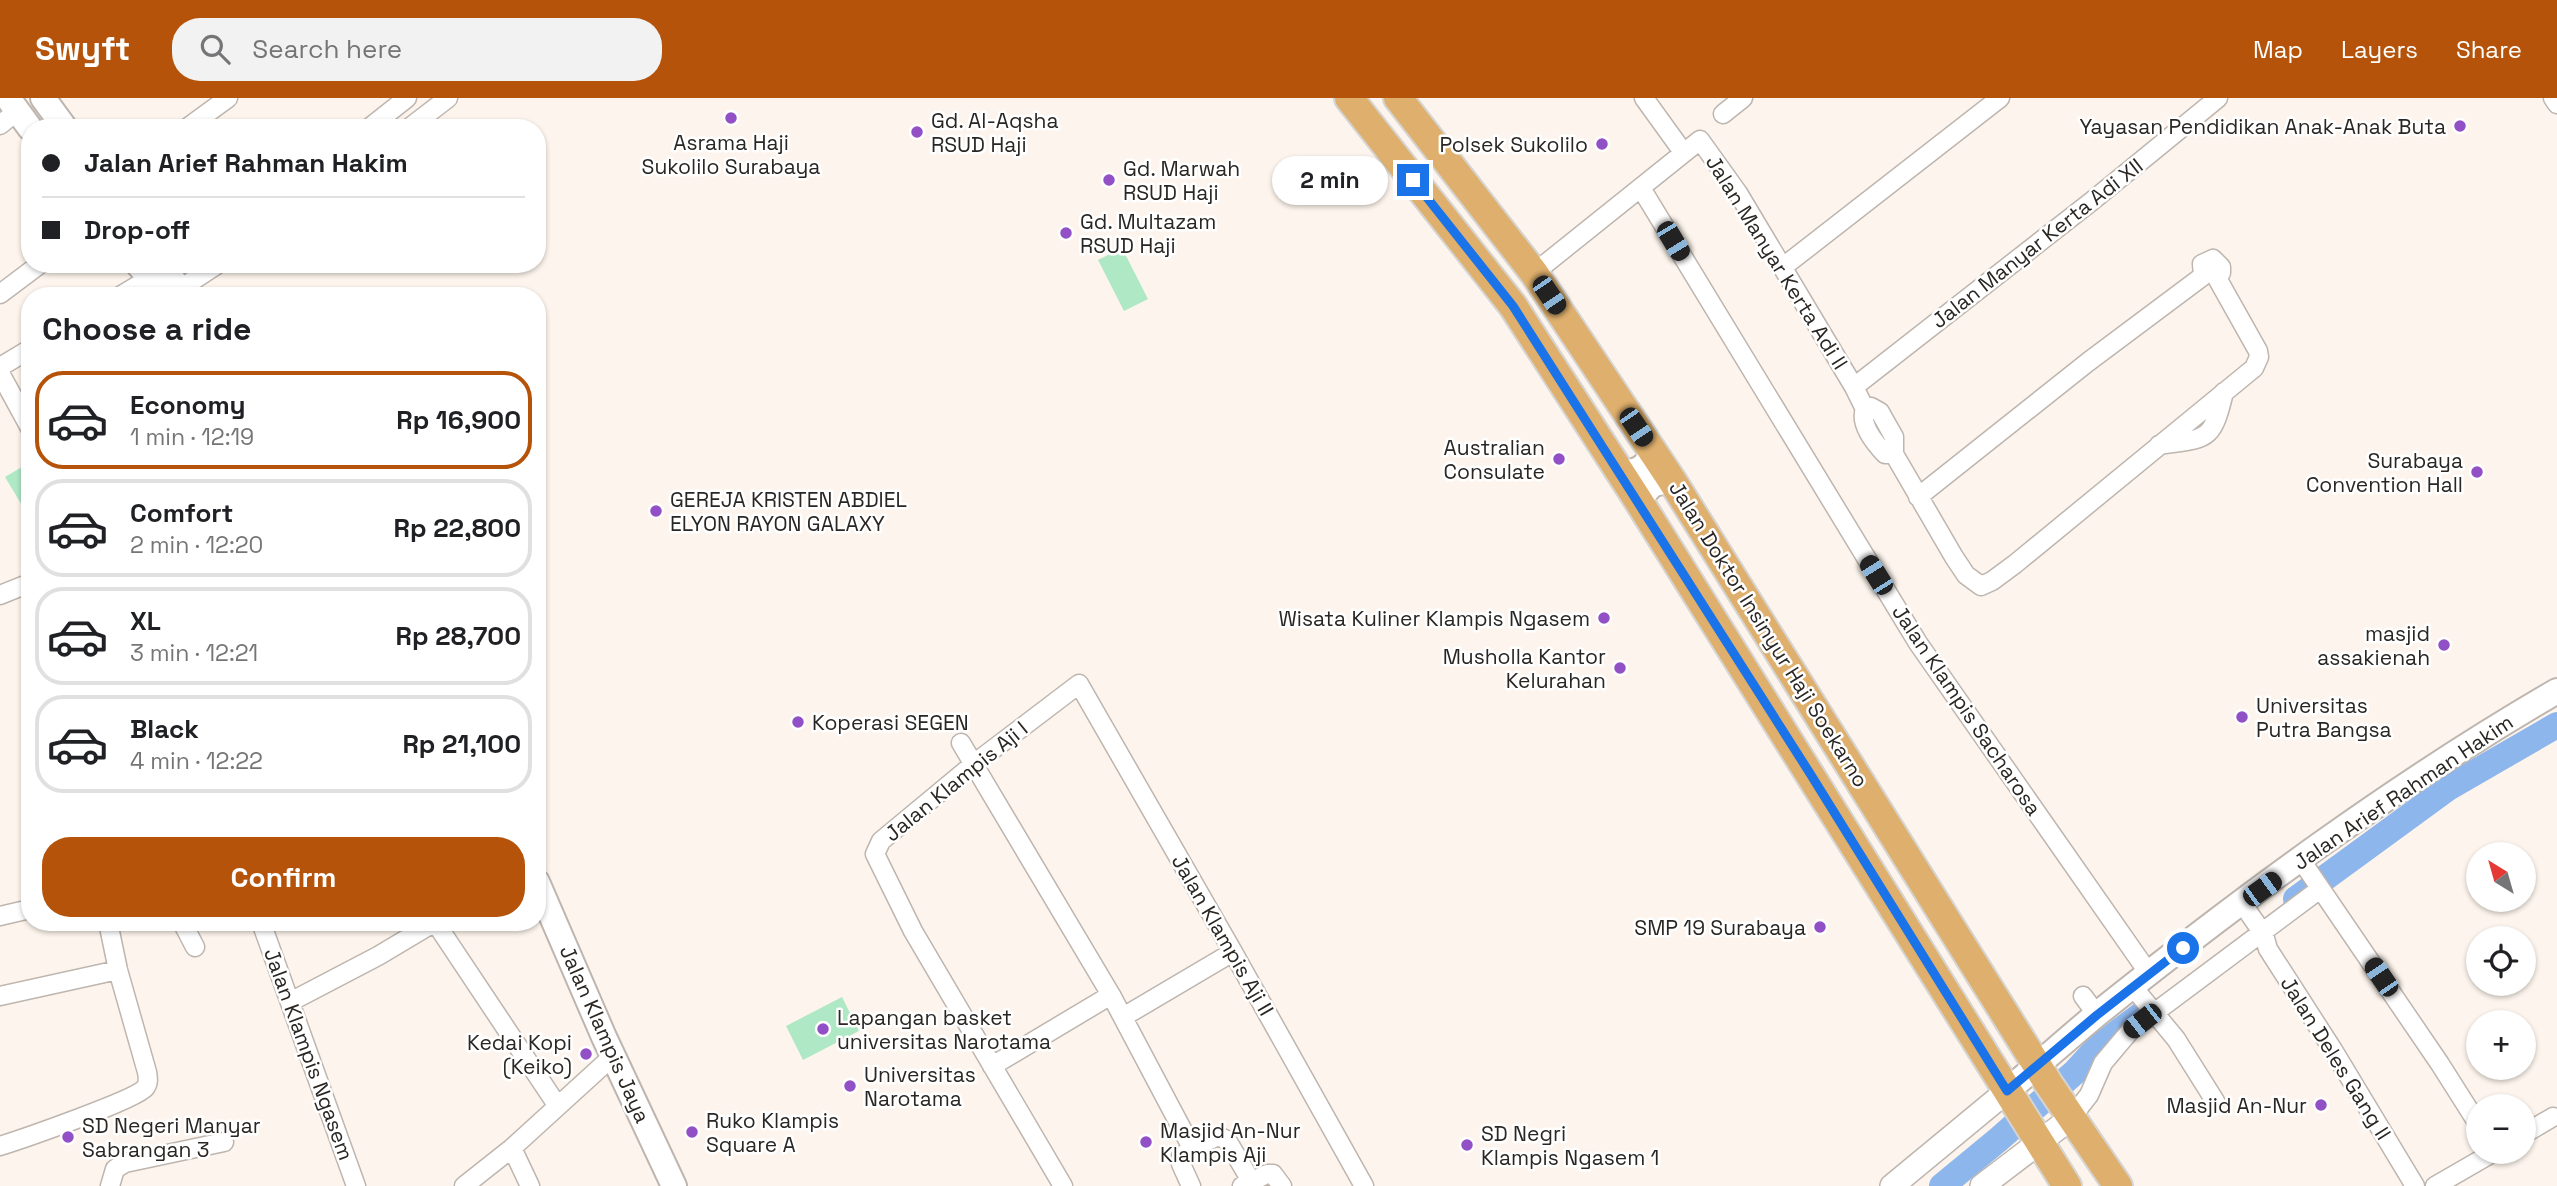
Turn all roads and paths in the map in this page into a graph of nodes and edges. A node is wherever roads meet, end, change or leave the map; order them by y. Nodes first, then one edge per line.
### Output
1 (43, 98) edge
2 (228, 98) edge
3 (407, 98) edge
4 (448, 98) edge
5 (1349, 98) edge
6 (1398, 98) edge
7 (1644, 98) edge
8 (1743, 98) edge
9 (2000, 98) edge
10 (2218, 98) edge
11 (2553, 98) edge
12 (2557, 104) edge
13 (1723, 114) dead end
14 (58, 119) edge
15 (199, 119) edge
16 (380, 119) edge
17 (421, 119) edge
18 (1683, 152) junction
19 (1641, 188) junction
20 (1783, 267) junction
21 (28, 273) edge
22 (186, 273) edge
23 (1534, 274) junction
24 (165, 279) edge
25 (144, 287) edge
26 (0, 294) edge
27 (21, 354) edge
28 (0, 367) edge
29 (0, 373) edge
30 (1854, 387) junction
31 (21, 412) edge
32 (1650, 449) junction
33 (1618, 470) junction
34 (1671, 479) junction
35 (1918, 497) junction
36 (1638, 500) junction
37 (21, 587) edge
38 (0, 595) edge
39 (1079, 684) joint
40 (2557, 691) edge
41 (961, 743) dead end
42 (975, 763) junction
43 (2312, 877) junction
44 (546, 903) edge
45 (21, 911) edge
46 (0, 916) edge
47 (2254, 921) junction
48 (110, 931) edge
49 (187, 931) edge
50 (264, 931) edge
51 (420, 931) edge
52 (441, 931) edge
53 (195, 947) dead end
54 (1233, 952) junction
55 (118, 970) junction
56 (2140, 985) junction
57 (1111, 995) junction
58 (0, 996) edge
59 (290, 1002) junction
60 (2153, 1010) junction
61 (1123, 1017) junction
62 (613, 1056) junction
63 (992, 1066) junction
64 (2043, 1074) junction
65 (2012, 1099) junction
66 (2215, 1101) dead end
67 (557, 1105) junction
68 (2466, 1105) edge
69 (2068, 1114) junction
70 (2553, 1117) dead end
71 (2536, 1127) edge
72 (2037, 1139) junction
73 (224, 1142) dead end
74 (0, 1146) edge
75 (512, 1147) junction
76 (1192, 1148) junction
77 (2473, 1164) edge
78 (1247, 1184) edge
79 (110, 1186) edge
80 (356, 1186) edge
81 (464, 1186) edge
82 (530, 1186) edge
83 (674, 1186) edge
84 (1063, 1186) edge
85 (1191, 1186) edge
86 (1282, 1186) edge
87 (1364, 1186) edge
88 (1892, 1186) edge
89 (1982, 1186) edge
90 (2067, 1186) edge
91 (2118, 1186) edge
92 (2415, 1186) edge
93 (2435, 1186) edge

1 - 14 main road
2 - 15 street
3 - 16 street
4 - 17 street
5 - 33 main road, Jalan Doktor Insinyur Haji Soekarno
6 - 23 main road, Jalan Doktor Insinyur Haji Soekarno
7 - 18 street
8 - 13 street
9 - 20 street
10 - 30 street, Jalan Manyar Kerta Adi XII
11 - 12 street
18 - 19 street, Jalan Manyar Kerta Adi II
18 - 20 street, Jalan Manyar Kerta Adi II
19 - 23 street, Jalan Manyar Kerta Adi II
19 - 56 street, Jalan Klampis Sacharosa
20 - 30 street, Jalan Manyar Kerta Adi II
21 - 26 street
22 - 24 street
23 - 32 main road, Jalan Doktor Insinyur Haji Soekarno
24 - 25 street
27 - 28 street
29 - 31 street
30 - 35 street, Jalan Manyar Kerta Adi II
32 - 33 main road
32 - 34 main road, Jalan Doktor Insinyur Haji Soekarno
33 - 36 main road, Jalan Doktor Insinyur Haji Soekarno
34 - 36 main road
34 - 64 main road, Jalan Doktor Insinyur Haji Soekarno
35 - 35 street, Jalan Manyar Kerta Adi II
36 - 65 main road, Jalan Doktor Insinyur Haji Soekarno
37 - 38 street
39 - 42 street, Jalan Klampis Aji I
39 - 54 street, Jalan Klampis Aji II
40 - 43 main road, Jalan Arief Rahman Hakim
41 - 42 street
42 - 57 street
42 - 63 street, Jalan Klampis Aji I
43 - 47 main road, Jalan Arief Rahman Hakim
43 - 47 street
43 - 68 street
44 - 62 main road, Jalan Klampis Jaya
45 - 46 street
47 - 56 main road, Jalan Arief Rahman Hakim
47 - 60 street
47 - 92 street, Jalan Deles Gang II
48 - 55 street
49 - 53 street
50 - 59 street, Jalan Klampis Ngasem
51 - 59 street
52 - 67 street
54 - 61 street
54 - 87 street, Jalan Klampis Aji II
55 - 58 street
55 - 74 street
56 - 60 street, Jalan Klampis Sacharosa
56 - 64 main road, Jalan Arief Rahman Hakim
57 - 61 street
57 - 63 street
59 - 80 street, Jalan Klampis Ngasem
60 - 66 street, Jalan Klampis Sacharosa
60 - 69 street
61 - 76 street
62 - 67 street
62 - 83 main road, Jalan Klampis Jaya
63 - 84 street, Jalan Klampis Aji I
64 - 65 main road, Jalan Arief Rahman Hakim
64 - 69 main road, Jalan Doktor Insinyur Haji Soekarno
65 - 72 main road, Jalan Doktor Insinyur Haji Soekarno
65 - 88 street, Jalan Arief Rahman Hakim
67 - 75 street
69 - 72 street
69 - 91 main road, Jalan Doktor Insinyur Haji Soekarno
70 - 71 street
72 - 89 street
72 - 90 main road, Jalan Doktor Insinyur Haji Soekarno
73 - 79 street
75 - 81 street
75 - 82 street
76 - 78 street
76 - 85 street
77 - 93 street
78 - 86 street

